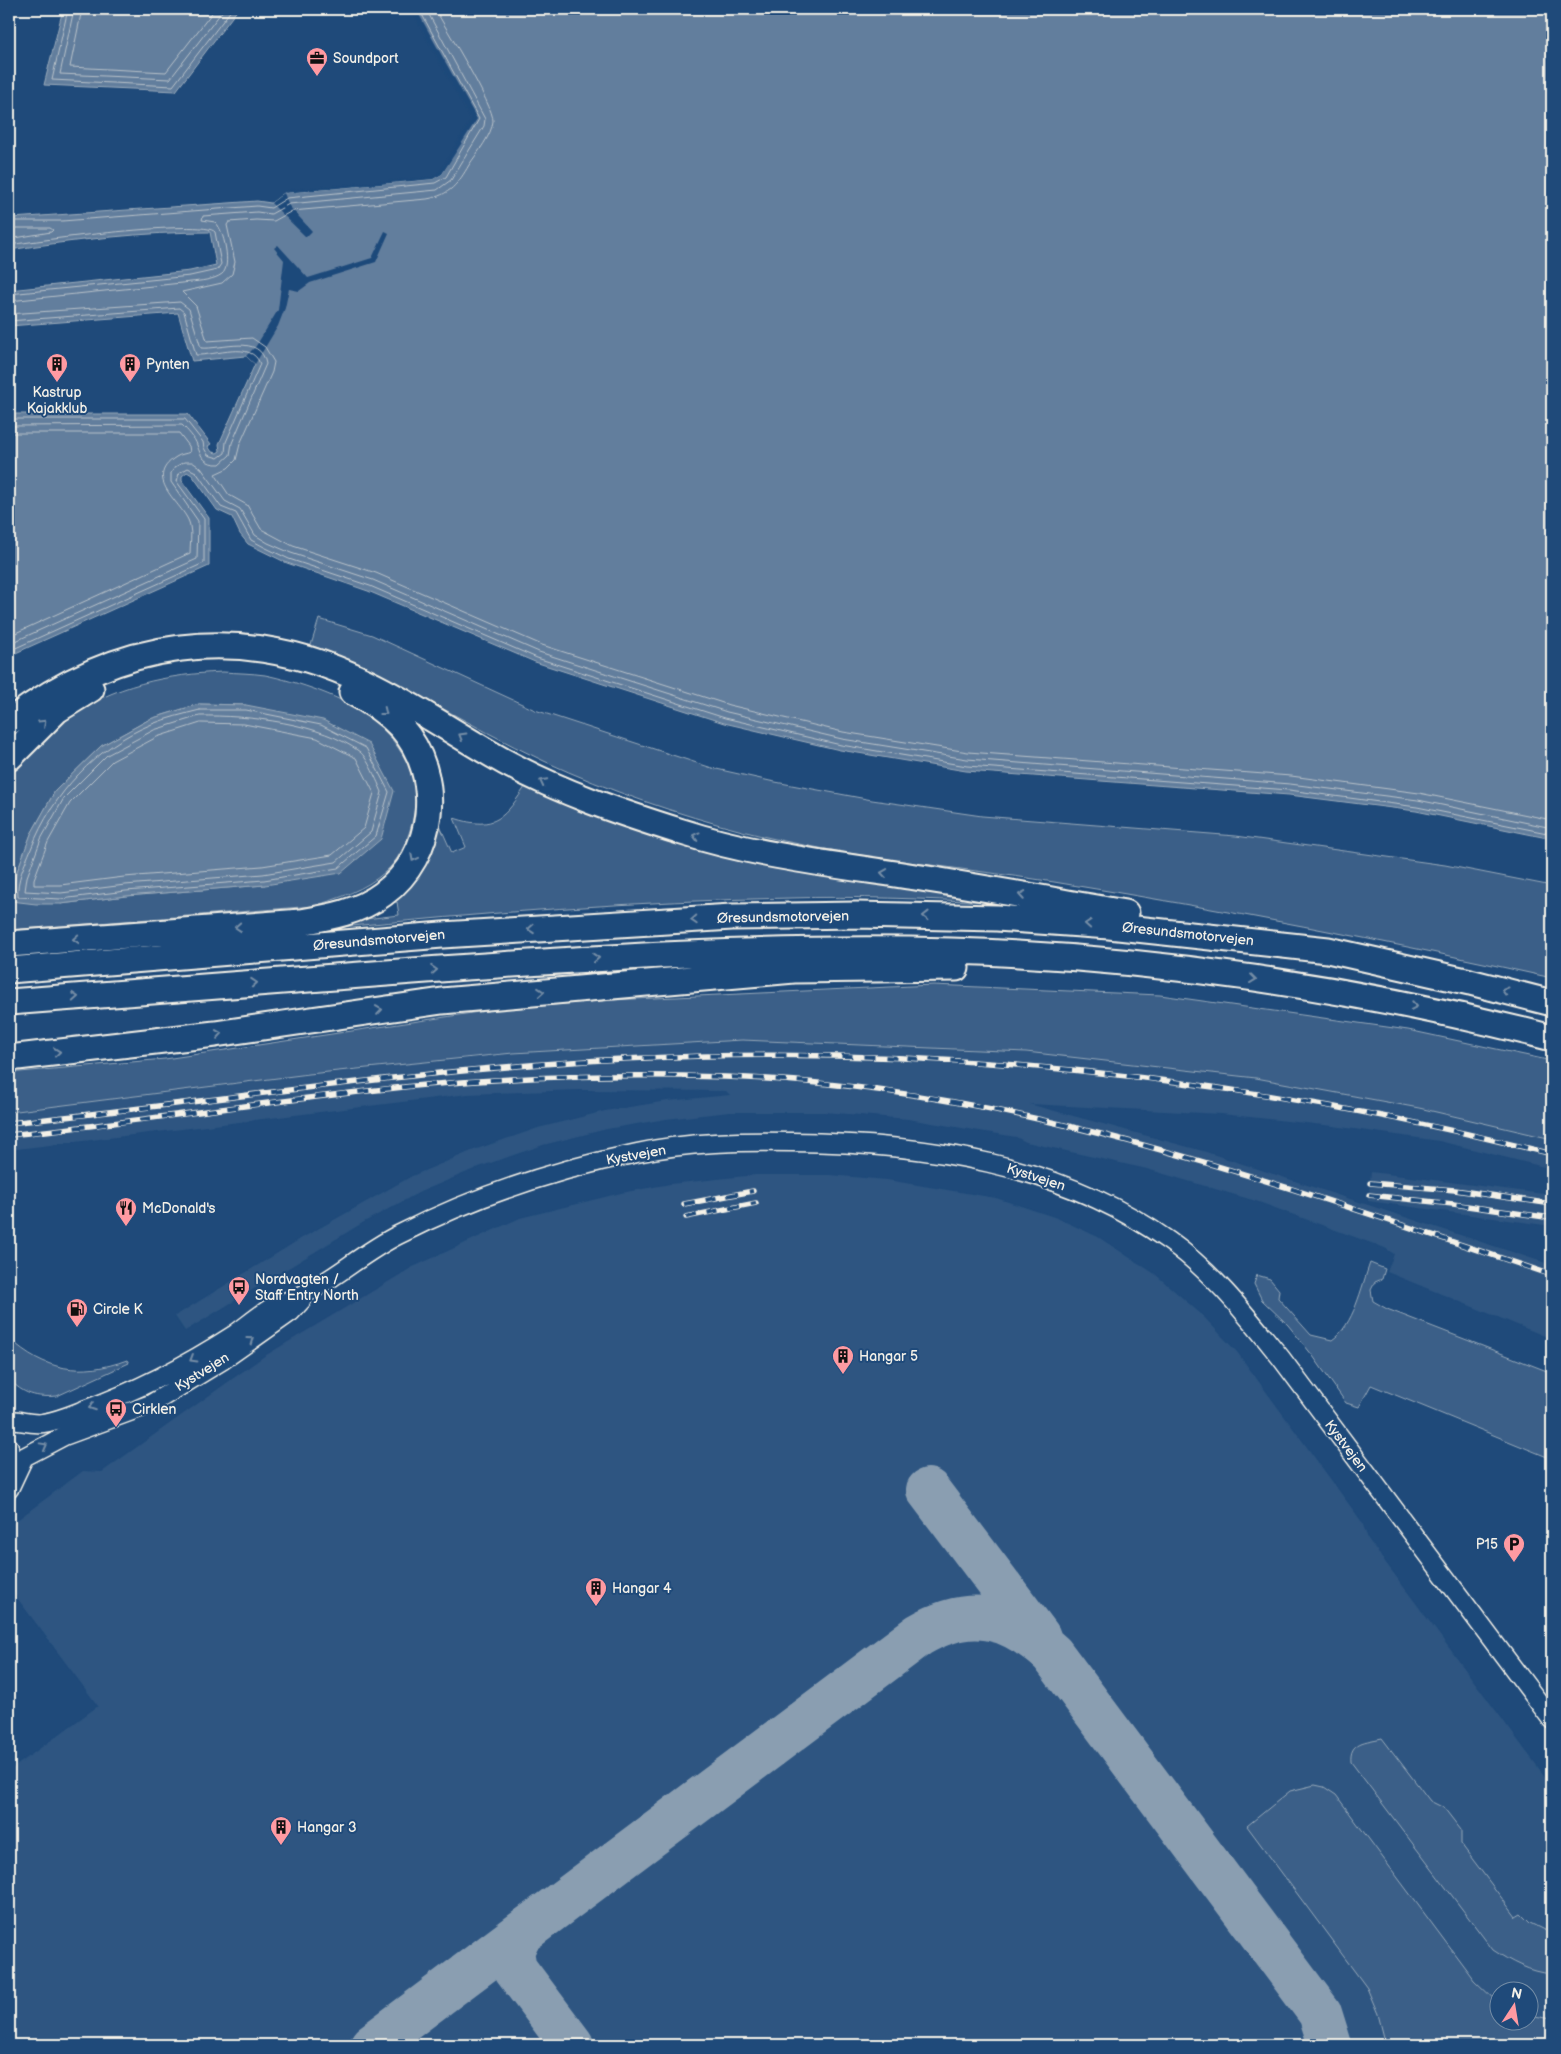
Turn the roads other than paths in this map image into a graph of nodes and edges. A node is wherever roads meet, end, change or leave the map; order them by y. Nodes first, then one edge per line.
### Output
1 (9, 722) edge
2 (9, 758) edge
3 (9, 944) edge
4 (1328, 950) junction
5 (9, 970) edge
6 (1205, 973) junction
7 (9, 1002) edge
8 (1552, 1003) edge
9 (1552, 1038) edge
10 (9, 1058) edge
11 (309, 1292) junction
12 (9, 1420) edge
13 (9, 1447) edge
14 (10, 1484) edge
15 (1552, 1720) edge

4 -> 1 highway
2 -> 3 highway
4 -> 5 highway, Øresundsmotorvejen
8 -> 4 highway, Øresundsmotorvejen
7 -> 6 highway
6 -> 9 highway
10 -> 6 highway
11 -> 12 street, Kystvejen
14 -> 11 street, Kystvejen
11 - 15 street, Kystvejen
13 - 14 street

